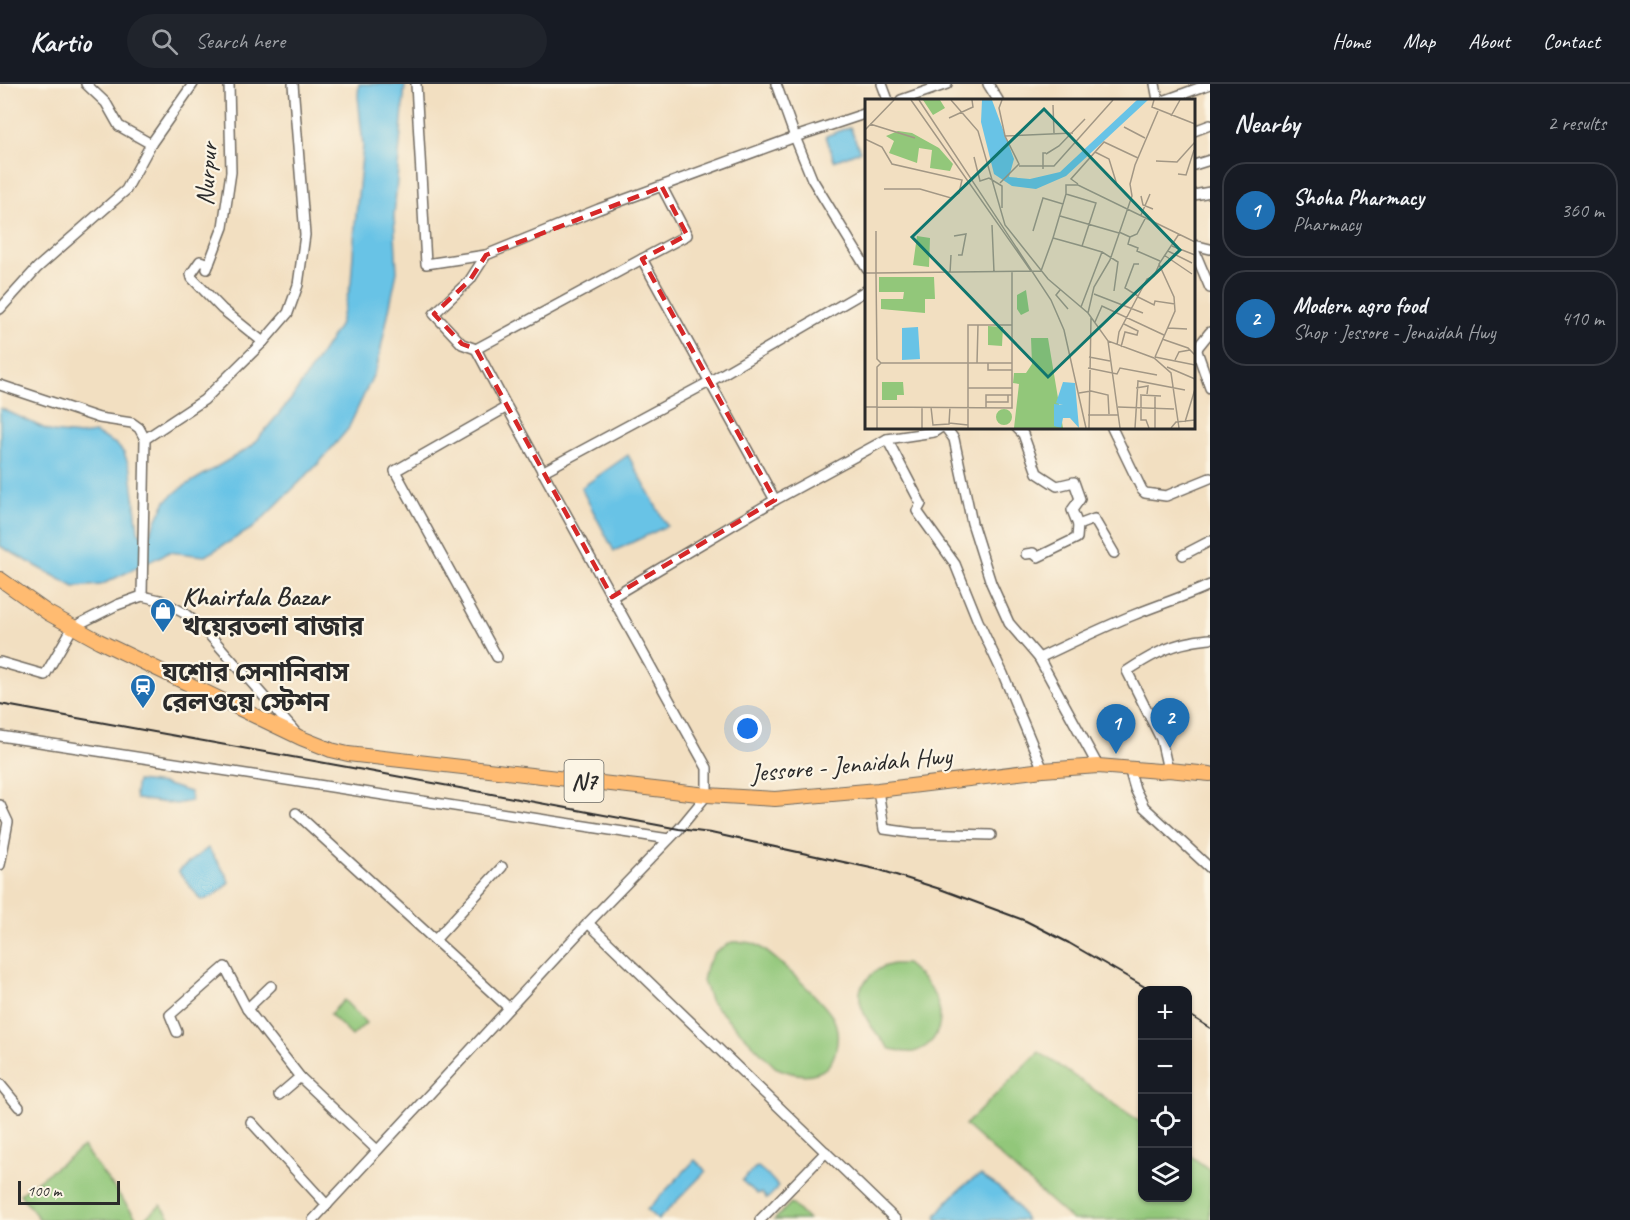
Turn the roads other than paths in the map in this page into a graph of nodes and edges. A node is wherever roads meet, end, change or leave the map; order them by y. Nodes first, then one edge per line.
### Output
1 (86, 84) edge
2 (193, 84) edge
3 (229, 84) edge
4 (293, 84) edge
5 (416, 84) edge
6 (776, 84) edge
7 (882, 84) edge
8 (947, 84) edge
9 (988, 84) edge
10 (1155, 84) edge
11 (1210, 84) edge
12 (922, 97) edge
13 (888, 99) edge
14 (997, 99) edge
15 (1158, 99) edge
16 (1169, 99) edge
17 (865, 114) edge
18 (1210, 125) edge
19 (1195, 131) edge
20 (795, 137) junction
21 (151, 144) junction
22 (1210, 160) edge
23 (1195, 165) edge
24 (662, 187) junction
25 (1210, 192) edge
26 (1195, 195) edge
27 (1195, 245) edge
28 (1210, 249) edge
29 (1195, 252) edge
30 (486, 255) junction
31 (642, 259) junction
32 (865, 266) edge
33 (1210, 288) edge
34 (865, 291) edge
35 (0, 309) edge
36 (1210, 332) edge
37 (263, 342) junction
38 (476, 349) junction
39 (709, 382) junction
40 (0, 385) edge
41 (1210, 388) edge
42 (507, 406) junction
43 (938, 429) edge
44 (947, 429) edge
45 (1018, 429) edge
46 (1112, 429) edge
47 (145, 439) junction
48 (887, 439) junction
49 (542, 472) junction
50 (1210, 478) edge
51 (775, 500) junction
52 (1078, 525) junction
53 (1210, 541) edge
54 (1114, 553) dead end
55 (1026, 554) dead end
56 (1183, 555) dead end
57 (0, 579) edge
58 (1210, 585) edge
59 (142, 596) junction
60 (612, 597) junction
61 (73, 627) junction
62 (1210, 639) edge
63 (497, 657) dead end
64 (1039, 658) junction
65 (0, 662) edge
66 (0, 736) edge
67 (301, 738) junction
68 (1098, 766) junction
69 (1129, 768) junction
70 (1043, 770) junction
71 (1168, 770) junction
72 (1210, 774) edge
73 (878, 790) junction
74 (707, 795) junction
75 (0, 805) edge
76 (296, 813) dead end
77 (991, 835) dead end
78 (669, 839) junction
79 (0, 866) edge
80 (502, 867) dead end
81 (1210, 868) edge
82 (588, 923) junction
83 (435, 940) junction
84 (270, 986) dead end
85 (509, 1008) junction
86 (247, 1009) junction
87 (177, 1032) dead end
88 (300, 1077) junction
89 (0, 1084) edge
90 (279, 1095) dead end
91 (19, 1107) dead end
92 (251, 1122) dead end
93 (377, 1150) junction
94 (825, 1152) junction
95 (327, 1204) junction
96 (313, 1220) edge
97 (760, 1220) edge
98 (896, 1220) edge

1 - 21 street
2 - 21 street
3 - 37 street, Nurpur
4 - 37 street
5 - 30 street
6 - 20 street
7 - 13 street
8 - 12 street
9 - 14 street
10 - 15 street
11 - 16 street
17 - 20 street
18 - 19 street
20 - 24 street
20 - 32 street
21 - 35 street
22 - 23 street
24 - 30 street
24 - 31 street
25 - 26 street
27 - 28 street
29 - 33 street
30 - 38 street
31 - 38 street
31 - 39 street
34 - 39 street
36 - 41 street
37 - 47 street
38 - 42 street
39 - 49 street
39 - 51 street
40 - 47 street
42 - 49 street
42 - 63 street
43 - 48 street
44 - 64 street
45 - 52 street
46 - 50 street
47 - 59 street
48 - 51 street
48 - 70 street
49 - 60 street
51 - 60 street
52 - 54 street
52 - 55 street
53 - 56 street
57 - 61 highway, Jessore - Jenaidah Hwy / N7
58 - 64 street
59 - 61 street
59 - 67 street
60 - 74 street
61 - 65 street
61 - 67 highway, Jessore - Jenaidah Hwy / N7
62 - 71 street
64 - 68 street
66 - 78 street
67 - 74 highway, Jessore - Jenaidah Hwy / N7
68 - 69 highway, Jessore - Jenaidah Hwy / N7
68 - 70 highway, Jessore - Jenaidah Hwy / N7
69 - 71 highway, Jessore - Jenaidah Hwy / N7
69 - 81 street
70 - 73 highway, Jessore - Jenaidah Hwy / N7
71 - 72 highway, Jessore - Jenaidah Hwy / N7
73 - 74 highway, Jessore - Jenaidah Hwy / N7
73 - 77 street
74 - 78 street
75 - 79 street
76 - 83 street
78 - 82 street
80 - 83 street
82 - 85 street
82 - 94 street
83 - 85 street
84 - 86 street
85 - 93 street
86 - 87 street
86 - 88 street
88 - 90 street
88 - 93 street
89 - 91 street
92 - 95 street
93 - 95 street
94 - 97 street
94 - 98 street
95 - 96 street

